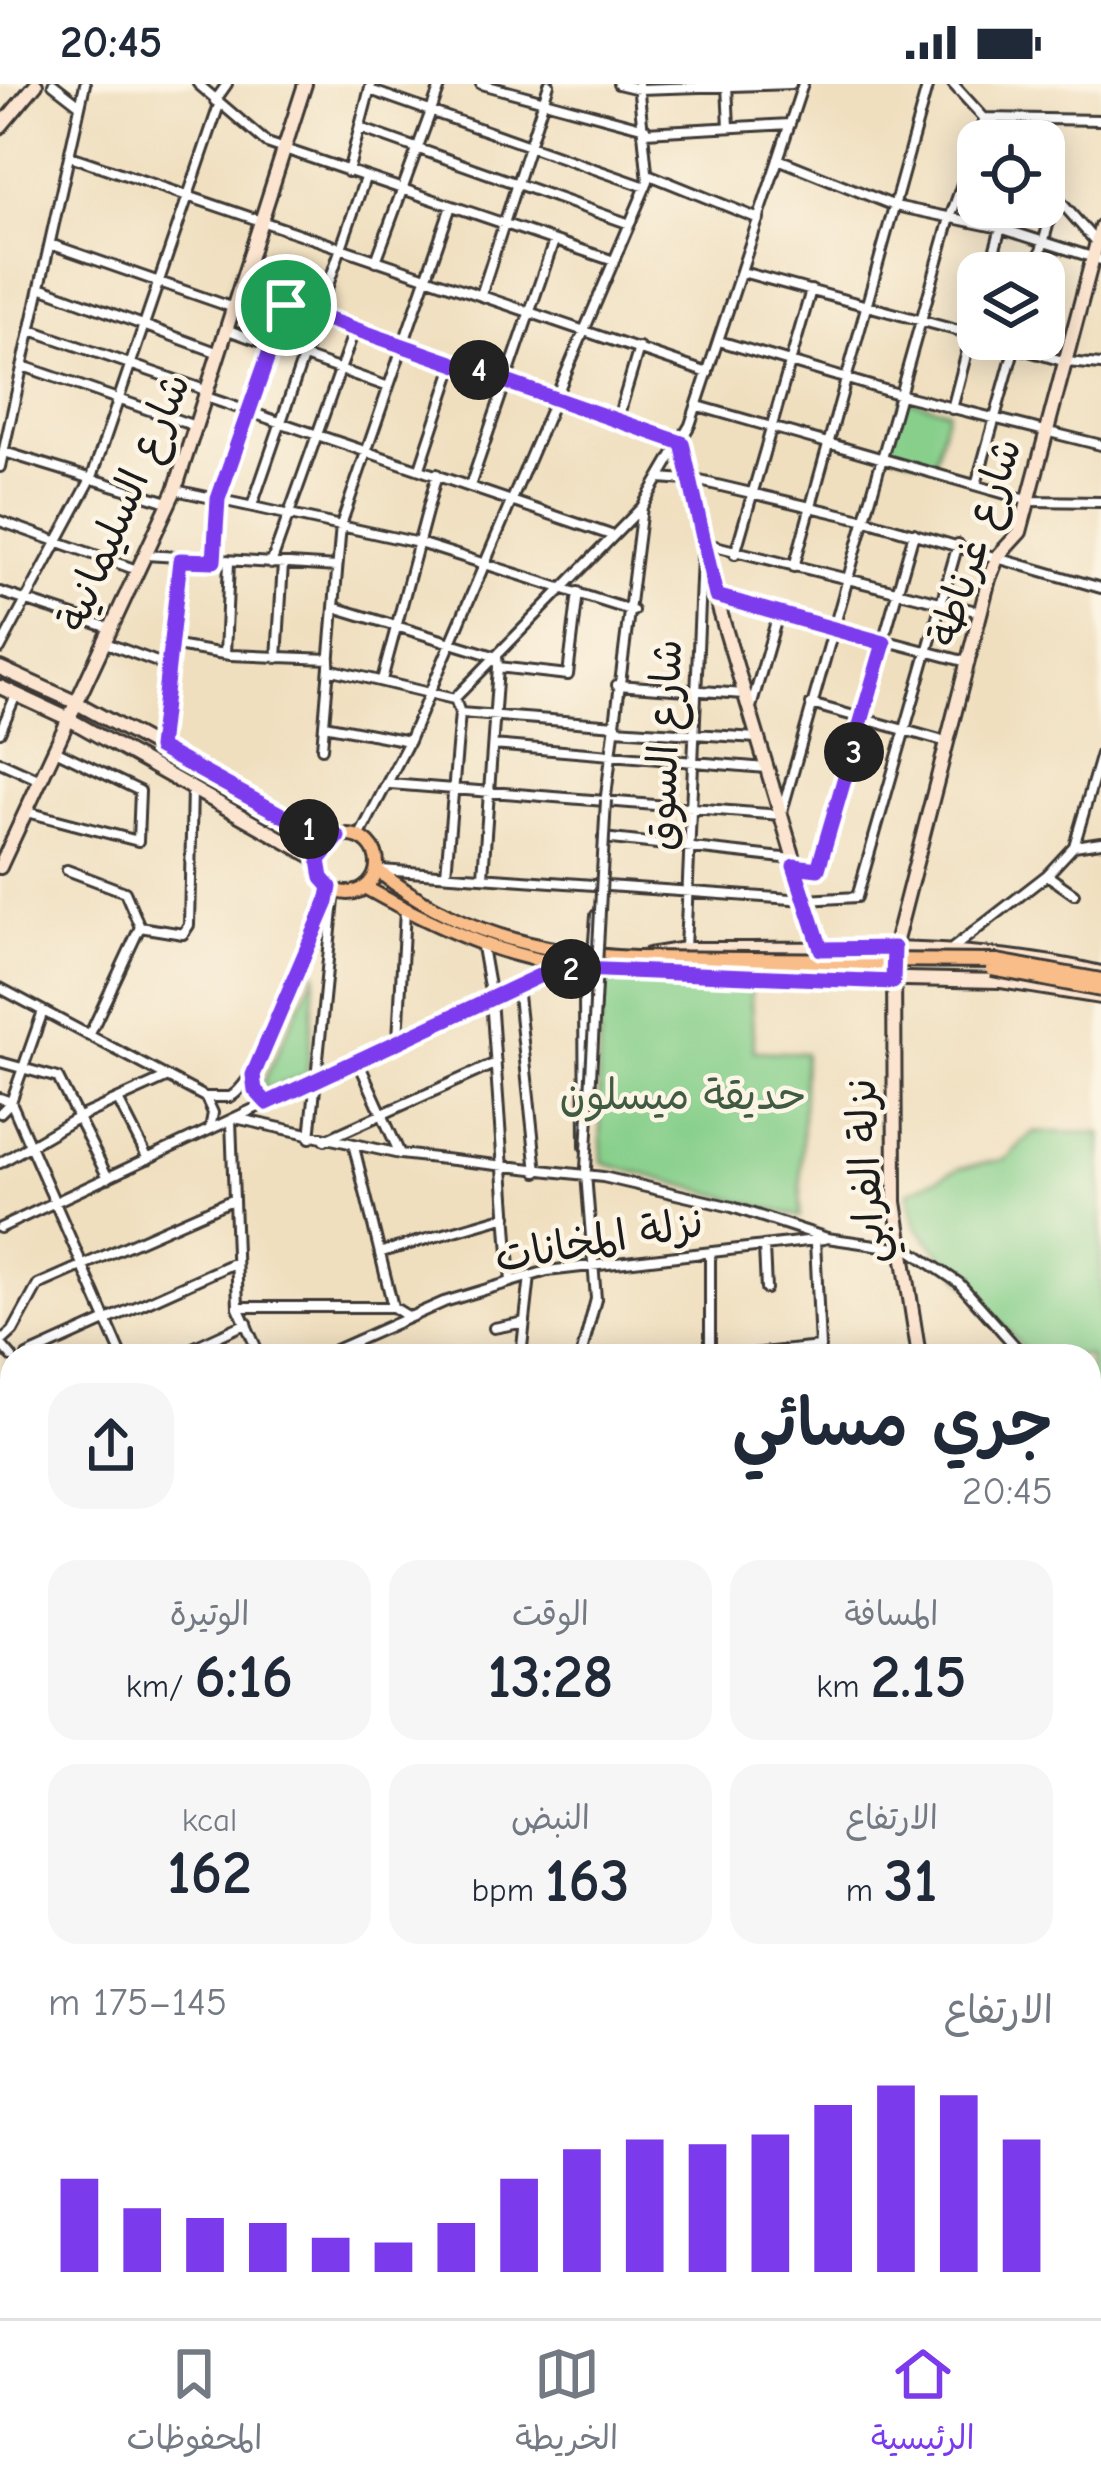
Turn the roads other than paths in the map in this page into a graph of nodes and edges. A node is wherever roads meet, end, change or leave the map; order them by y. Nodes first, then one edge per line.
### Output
1 (36, 84) edge
2 (53, 84) edge
3 (85, 84) edge
4 (198, 84) edge
5 (227, 84) edge
6 (305, 84) edge
7 (441, 84) edge
8 (481, 84) edge
9 (549, 84) edge
10 (618, 84) edge
11 (791, 84) edge
12 (803, 84) edge
13 (928, 84) edge
14 (953, 84) edge
15 (727, 85) edge
16 (371, 87) edge
17 (638, 87) edge
18 (543, 101) junction
19 (217, 103) junction
20 (80, 105) junction
21 (431, 112) junction
22 (985, 118) junction
23 (1101, 120) edge
24 (790, 124) junction
25 (729, 127) junction
26 (0, 128) edge
27 (360, 128) junction
28 (645, 130) junction
29 (530, 143) junction
30 (418, 148) junction
31 (288, 152) junction
32 (70, 156) junction
33 (778, 159) junction
34 (348, 172) junction
35 (650, 175) junction
36 (365, 178) junction
37 (517, 181) junction
38 (646, 187) junction
39 (403, 190) junction
40 (189, 196) junction
41 (451, 206) junction
42 (895, 206) junction
43 (1065, 206) edge
44 (950, 218) junction
45 (759, 219) junction
46 (265, 221) junction
47 (503, 224) junction
48 (630, 224) junction
49 (1047, 228) edge
50 (1000, 229) junction
51 (554, 241) junction
52 (1099, 242) edge
53 (50, 244) junction
54 (1043, 244) junction
55 (340, 248) junction
56 (994, 252) edge
57 (1041, 252) edge
58 (376, 261) junction
59 (614, 261) junction
60 (742, 272) junction
61 (427, 278) junction
62 (159, 282) junction
63 (40, 287) junction
64 (242, 290) junction
65 (811, 290) junction
66 (481, 295) junction
67 (286, 305) junction
68 (866, 308) junction
69 (235, 309) junction
70 (529, 311) junction
71 (318, 316) junction
72 (922, 324) junction
73 (144, 326) junction
74 (355, 328) junction
75 (585, 329) junction
76 (31, 330) junction
77 (228, 330) junction
78 (957, 331) edge
79 (719, 341) junction
80 (272, 344) junction
81 (401, 344) junction
82 (639, 348) junction
83 (220, 353) junction
84 (305, 355) junction
85 (967, 360) edge
86 (1010, 360) edge
87 (1061, 360) edge
88 (790, 361) junction
89 (455, 362) junction
90 (1066, 362) junction
91 (130, 365) junction
92 (1101, 365) edge
93 (23, 366) junction
94 (340, 368) junction
95 (709, 373) junction
96 (507, 380) junction
97 (847, 380) junction
98 (386, 386) junction
99 (207, 394) junction
100 (901, 395) junction
101 (557, 397) junction
102 (118, 400) junction
103 (698, 406) junction
104 (952, 409) junction
105 (250, 411) junction
106 (618, 418) junction
107 (994, 418) junction
108 (282, 422) junction
109 (196, 427) junction
110 (771, 427) junction
111 (317, 433) junction
112 (1046, 435) junction
113 (682, 443) junction
114 (828, 445) junction
115 (1101, 445) edge
116 (364, 449) junction
117 (4, 452) junction
118 (883, 460) junction
119 (0, 467) edge
120 (420, 468) junction
121 (437, 474) junction
122 (92, 477) junction
123 (659, 478) junction
124 (691, 483) junction
125 (976, 485) junction
126 (470, 486) junction
127 (752, 494) junction
128 (172, 496) junction
129 (218, 499) junction
130 (514, 501) junction
131 (1027, 501) junction
132 (1101, 502) edge
133 (251, 506) junction
134 (643, 507) junction
135 (809, 510) junction
136 (289, 514) junction
137 (866, 520) junction
138 (0, 521) edge
139 (341, 525) junction
140 (914, 533) junction
141 (611, 535) junction
142 (62, 542) junction
143 (419, 543) junction
144 (703, 543) junction
145 (958, 544) junction
146 (145, 554) junction
147 (735, 554) junction
148 (998, 556) junction
149 (180, 560) junction
150 (214, 561) junction
151 (229, 562) junction
152 (271, 564) junction
153 (283, 564) junction
154 (483, 564) junction
155 (794, 566) junction
156 (337, 567) junction
157 (137, 570) junction
158 (849, 578) junction
159 (564, 586) junction
160 (1101, 588) edge
161 (898, 590) junction
162 (0, 592) edge
163 (578, 592) junction
164 (716, 596) junction
165 (26, 600) junction
166 (942, 602) junction
167 (334, 607) junction
168 (633, 611) junction
169 (779, 611) junction
170 (981, 613) junction
171 (110, 628) junction
172 (396, 628) junction
173 (834, 630) junction
174 (103, 642) junction
175 (884, 643) junction
176 (447, 644) junction
177 (170, 646) junction
178 (0, 649) edge
179 (929, 651) junction
180 (225, 653) junction
181 (277, 658) junction
182 (498, 662) junction
183 (969, 662) junction
184 (329, 664) junction
185 (168, 666) junction
186 (0, 668) edge
187 (382, 680) junction
188 (617, 685) junction
189 (0, 687) edge
190 (695, 690) junction
191 (429, 692) junction
192 (744, 694) junction
193 (16, 695) junction
194 (454, 698) junction
195 (75, 702) junction
196 (811, 704) junction
197 (750, 712) junction
198 (460, 713) junction
199 (495, 716) junction
200 (67, 718) junction
201 (863, 719) junction
202 (324, 725) junction
203 (616, 727) junction
204 (908, 731) junction
205 (0, 732) edge
206 (694, 733) junction
207 (757, 738) junction
208 (409, 741) junction
209 (949, 743) junction
210 (493, 745) junction
211 (159, 748) junction
212 (322, 748) dead end
213 (53, 749) junction
214 (611, 754) junction
215 (1101, 754) edge
216 (0, 762) edge
217 (692, 765) junction
218 (766, 768) junction
219 (40, 780) junction
220 (390, 784) junction
221 (192, 786) junction
222 (454, 788) junction
223 (490, 792) junction
224 (605, 800) junction
225 (691, 809) junction
226 (25, 812) junction
227 (781, 814) junction
228 (338, 837) junction
229 (359, 837) junction
230 (602, 838) junction
231 (1101, 842) edge
232 (1074, 846) junction
233 (690, 848) junction
234 (319, 860) junction
235 (794, 862) junction
236 (0, 867) edge
237 (67, 870) dead end
238 (377, 870) junction
239 (446, 874) junction
240 (1047, 875) junction
241 (483, 876) junction
242 (598, 884) junction
243 (366, 888) junction
244 (333, 889) junction
245 (690, 892) junction
246 (1074, 894) dead end
247 (806, 900) junction
248 (405, 910) junction
249 (140, 927) junction
250 (482, 946) junction
251 (894, 948) junction
252 (952, 948) junction
253 (685, 949) junction
254 (821, 949) junction
255 (593, 956) junction
256 (637, 964) junction
257 (556, 968) junction
258 (573, 970) junction
259 (1101, 976) edge
260 (893, 982) junction
261 (517, 986) junction
262 (0, 988) edge
263 (1101, 994) edge
264 (491, 998) junction
265 (43, 1011) junction
266 (89, 1036) junction
267 (398, 1041) junction
268 (358, 1060) junction
269 (0, 1062) edge
270 (496, 1063) junction
271 (23, 1068) junction
272 (253, 1075) junction
273 (169, 1077) junction
274 (313, 1082) junction
275 (205, 1097) junction
276 (0, 1098) edge
277 (118, 1100) junction
278 (11, 1102) junction
279 (267, 1103) junction
280 (381, 1112) junction
281 (0, 1113) edge
282 (77, 1118) junction
283 (233, 1119) junction
284 (210, 1130) junction
285 (310, 1138) junction
286 (323, 1140) junction
287 (354, 1147) junction
288 (32, 1149) junction
289 (400, 1154) junction
290 (148, 1159) junction
291 (0, 1162) edge
292 (504, 1169) junction
293 (537, 1172) junction
294 (586, 1172) junction
295 (108, 1178) junction
296 (234, 1199) junction
297 (53, 1203) junction
298 (507, 1216) junction
299 (0, 1227) edge
300 (827, 1238) junction
301 (815, 1241) junction
302 (764, 1247) junction
303 (899, 1249) junction
304 (382, 1252) junction
305 (710, 1253) junction
306 (236, 1262) junction
307 (596, 1266) junction
308 (82, 1268) junction
309 (530, 1276) junction
310 (511, 1282) junction
311 (766, 1289) dead end
312 (238, 1307) junction
313 (393, 1307) junction
314 (410, 1317) junction
315 (105, 1319) junction
316 (525, 1322) junction
317 (247, 1323) junction
318 (494, 1328) dead end
319 (0, 1343) edge
320 (53, 1344) edge
321 (116, 1344) edge
322 (201, 1344) edge
323 (255, 1344) edge
324 (349, 1344) edge
325 (522, 1344) edge
326 (583, 1344) edge
327 (710, 1344) edge
328 (820, 1344) edge
329 (917, 1344) edge
330 (1013, 1344) edge

1 - 26 main road
2 - 20 street
3 - 20 street
4 - 19 street
5 - 19 street
6 - 31 main road, شارع السليمانية
7 - 21 street
8 - 18 street
9 - 18 street
10 - 17 street
11 - 15 street
12 - 24 street
13 - 42 street
14 - 22 street
15 - 17 street
15 - 25 street
16 - 21 street
16 - 27 street
17 - 28 street
18 - 28 street
18 - 29 street
19 - 31 street
19 - 40 street
20 - 32 street
21 - 29 street
21 - 30 street
22 - 23 street
22 - 44 street
24 - 25 street
24 - 33 street
25 - 28 street
27 - 30 street
27 - 34 street
28 - 35 street
29 - 37 street
29 - 38 street
30 - 37 street
30 - 39 street
31 - 34 street
31 - 46 main road, شارع السليمانية
32 - 40 street
32 - 53 street
33 - 42 street
33 - 45 street
34 - 36 street
35 - 38 street
35 - 45 street
36 - 39 street
36 - 55 street
37 - 47 street
37 - 48 street
38 - 48 street
39 - 41 street
39 - 58 street
40 - 46 street
40 - 62 street
41 - 47 street
41 - 61 street
42 - 44 street
42 - 68 street
43 - 52 street
44 - 50 street
44 - 72 street
45 - 60 street
46 - 55 street
46 - 64 main road, شارع السليمانية
47 - 51 street
47 - 66 street
48 - 59 street
49 - 54 street
50 - 54 street
50 - 56 street
51 - 59 street
51 - 70 street
52 - 54 street
52 - 90 main road, شارع غرناطة
53 - 62 street
53 - 63 street
54 - 57 street
55 - 58 street
55 - 71 street
58 - 61 street
59 - 75 street
60 - 65 street
60 - 79 street
61 - 66 street
61 - 81 street
62 - 69 street
62 - 73 street
63 - 73 street
63 - 76 street
64 - 67 street
64 - 69 main road, شارع السليمانية
65 - 68 street
65 - 88 street
66 - 70 street
67 - 71 street
67 - 80 street
68 - 72 street
68 - 97 street
69 - 77 main road, شارع السليمانية
70 - 75 street
70 - 96 street
71 - 74 street
71 - 84 street
72 - 78 street
72 - 100 street
73 - 83 street
73 - 91 street
74 - 81 street
74 - 94 street
75 - 82 street
75 - 101 street
76 - 91 street
76 - 93 street
77 - 80 street
77 - 83 main road, شارع السليمانية
79 - 88 street
79 - 95 street
80 - 84 street
80 - 105 street
81 - 89 street
81 - 98 street
82 - 95 street
82 - 106 street
83 - 99 main road, شارع السليمانية
84 - 94 street
84 - 108 street
85 - 104 street
86 - 107 street
87 - 90 street
88 - 97 street
88 - 110 street
89 - 96 street
89 - 120 street
90 - 92 street
90 - 112 main road, شارع غرناطة
91 - 99 street
91 - 102 street
93 - 102 street
93 - 117 street
94 - 98 street
94 - 111 street
95 - 103 street
96 - 101 street
96 - 126 street
97 - 100 street
97 - 114 street
98 - 116 street
99 - 105 street
99 - 109 main road, شارع السليمانية
100 - 104 street
100 - 118 street
101 - 106 street
101 - 130 street
102 - 109 street
102 - 122 street
103 - 110 street
103 - 113 street
104 - 107 street
105 - 108 street
105 - 129 street
106 - 113 street
107 - 112 street
107 - 125 street
108 - 111 street
108 - 133 street
109 - 128 main road, شارع السليمانية
110 - 114 street
110 - 127 street
111 - 116 street
111 - 136 street
112 - 115 street
112 - 131 main road, شارع غرناطة
113 - 123 street
113 - 124 main road
114 - 118 street
114 - 135 street
116 - 120 street
116 - 139 street
117 - 119 street
117 - 122 street
118 - 125 street
118 - 137 street
120 - 121 street
121 - 126 street
121 - 143 street
122 - 128 street
122 - 142 street
123 - 124 street
123 - 134 street
124 - 127 street
124 - 144 main road
125 - 131 street
126 - 130 street
127 - 135 street
127 - 147 street
128 - 129 street
128 - 146 main road, شارع السليمانية
129 - 133 street
129 - 150 street
130 - 141 street
130 - 154 street
131 - 132 street
131 - 148 main road, شارع غرناطة
133 - 136 street
134 - 141 street
134 - 168 street
135 - 137 street
135 - 155 street
136 - 139 street
136 - 152 street
137 - 140 street
137 - 158 street
138 - 142 street
139 - 143 street
139 - 156 street
140 - 145 street
140 - 161 street
141 - 159 street
142 - 157 street
142 - 165 street
143 - 154 street
143 - 172 street
144 - 147 street
144 - 164 main road
144 - 190 street, شارع السوق
145 - 148 street
145 - 166 street
146 - 149 street
146 - 157 main road, شارع السليمانية
147 - 155 street
148 - 160 street
148 - 170 main road, شارع غرناطة
149 - 150 street
149 - 177 street
150 - 151 street
151 - 152 street
151 - 180 street
152 - 153 street
153 - 156 street
153 - 181 street
154 - 159 street
154 - 176 street
155 - 158 street
156 - 167 street
157 - 171 main road, شارع السليمانية
158 - 161 street
158 - 173 street
159 - 163 street
159 - 182 street
161 - 166 street
161 - 175 street
162 - 165 street
163 - 168 street
163 - 182 street
164 - 169 street
164 - 192 main road
165 - 171 street
165 - 178 street
166 - 170 street
166 - 179 street
167 - 172 street
167 - 184 street
168 - 188 street
169 - 173 street
169 - 197 street
170 - 183 main road, شارع غرناطة
171 - 174 main road, شارع السليمانية
172 - 176 street
172 - 187 street
173 - 175 street
173 - 196 street
174 - 185 street
174 - 195 main road, شارع السليمانية
175 - 179 street
175 - 201 street
176 - 182 street
176 - 191 street
177 - 180 street
177 - 185 street
179 - 183 street
179 - 204 street
180 - 181 street
181 - 184 street
182 - 194 street
182 - 199 street
183 - 209 main road, شارع غرناطة
184 - 187 street
184 - 202 street
185 - 211 street
186 - 195 main road
187 - 191 street
188 - 190 street
188 - 203 street
189 - 193 main road
190 - 192 street
190 - 206 street, شارع السوق
191 - 194 street
191 - 208 street
192 - 197 main road
193 - 200 main road
193 - 205 street
194 - 198 street
195 - 200 main road, شارع السليمانية
195 - 211 main road
196 - 201 street
196 - 227 street
197 - 207 main road
198 - 199 street
198 - 222 street
199 - 203 street
199 - 210 street
200 - 213 main road, شارع السليمانية
200 - 221 main road
201 - 204 street
201 - 235 street
202 - 208 street
202 - 212 street
203 - 206 street
203 - 214 street
204 - 209 street
204 - 247 street
206 - 207 street
206 - 217 street, شارع السوق
207 - 218 main road
208 - 220 street
209 - 251 main road, شارع غرناطة
210 - 214 street
210 - 223 street
211 - 228 main road
213 - 219 main road, شارع السليمانية
213 - 226 street
214 - 217 street
214 - 224 street
215 - 232 street
216 - 219 street
217 - 218 street
217 - 225 street, شارع السوق
218 - 227 main road
219 - 226 main road, شارع السليمانية
220 - 222 street
220 - 229 street
221 - 234 main road
221 - 249 street
222 - 223 street
222 - 239 street
223 - 224 street
223 - 241 street
224 - 225 street
224 - 230 street
224 - 294 street, bridge
225 - 227 street
225 - 233 street, شارع السوق
226 - 236 main road, شارع السليمانية
227 - 235 main road
228 - 229 main road
228 - 234 main road
229 - 238 main road
230 - 233 street
230 - 242 street
231 - 232 street
232 - 240 street
233 - 235 street
233 - 245 street, شارع السوق
234 - 244 main road
235 - 247 main road
237 - 249 street
238 - 239 street
238 - 243 main road
238 - 255 main road
239 - 241 street
240 - 246 street
240 - 252 street
241 - 242 street
242 - 245 street
242 - 255 street
243 - 244 main road
243 - 248 main road
244 - 272 street
244 - 274 street
245 - 247 street
245 - 253 street, شارع السوق
247 - 254 main road
248 - 250 main road
248 - 267 street
249 - 266 street
250 - 257 main road
250 - 264 street
251 - 252 main road
251 - 254 main road
251 - 260 main road, نزلة الفرابي
252 - 259 main road
253 - 254 main road
253 - 256 main road
255 - 256 main road
256 - 258 main road
256 - 259 main road, bridge
256 - 260 main road
256 - 263 main road, bridge
257 - 258 main road
257 - 261 street
258 - 294 street
260 - 263 main road
260 - 303 main road, نزلة الفرابي
261 - 264 street
261 - 293 street
262 - 265 street
264 - 267 street
264 - 270 street
265 - 266 street
265 - 271 street
266 - 273 street
267 - 268 street
268 - 274 street
268 - 280 street
269 - 271 street
270 - 280 street
270 - 292 street
271 - 278 street
271 - 282 street
272 - 275 street
272 - 279 street
273 - 275 street
273 - 277 street
274 - 279 street
274 - 285 street
275 - 284 street
276 - 278 street
277 - 282 street
277 - 290 street
278 - 281 street
278 - 288 street
279 - 283 street
280 - 286 street
280 - 289 street
282 - 288 street
282 - 295 street
283 - 284 street
283 - 285 street
283 - 296 street
284 - 290 street
285 - 286 street
286 - 287 street
287 - 289 street
287 - 304 street
288 - 291 street
288 - 297 street
289 - 292 street
290 - 295 street
292 - 293 street
292 - 298 street
293 - 294 street
294 - 300 street
294 - 307 street
295 - 297 street
296 - 306 street
296 - 308 street
297 - 299 street
297 - 308 street
298 - 304 street
298 - 310 street
300 - 301 street, نزلة المخانات
300 - 303 street
301 - 302 street, نزلة المخانات
301 - 328 street
302 - 305 street, نزلة المخانات
302 - 311 street
303 - 329 main road, نزلة الفرابي
303 - 330 street
304 - 313 street
305 - 307 street, نزلة المخانات
305 - 327 street
306 - 312 street
306 - 315 street
307 - 309 street, نزلة المخانات
307 - 326 street
308 - 315 street
308 - 319 street
309 - 310 street, نزلة المخانات
309 - 316 street
310 - 314 street, نزلة المخانات
312 - 313 street
312 - 317 street
313 - 314 street
314 - 324 street, نزلة المخانات
315 - 320 street
315 - 321 street
316 - 318 street
316 - 325 street
317 - 322 street
317 - 323 street

